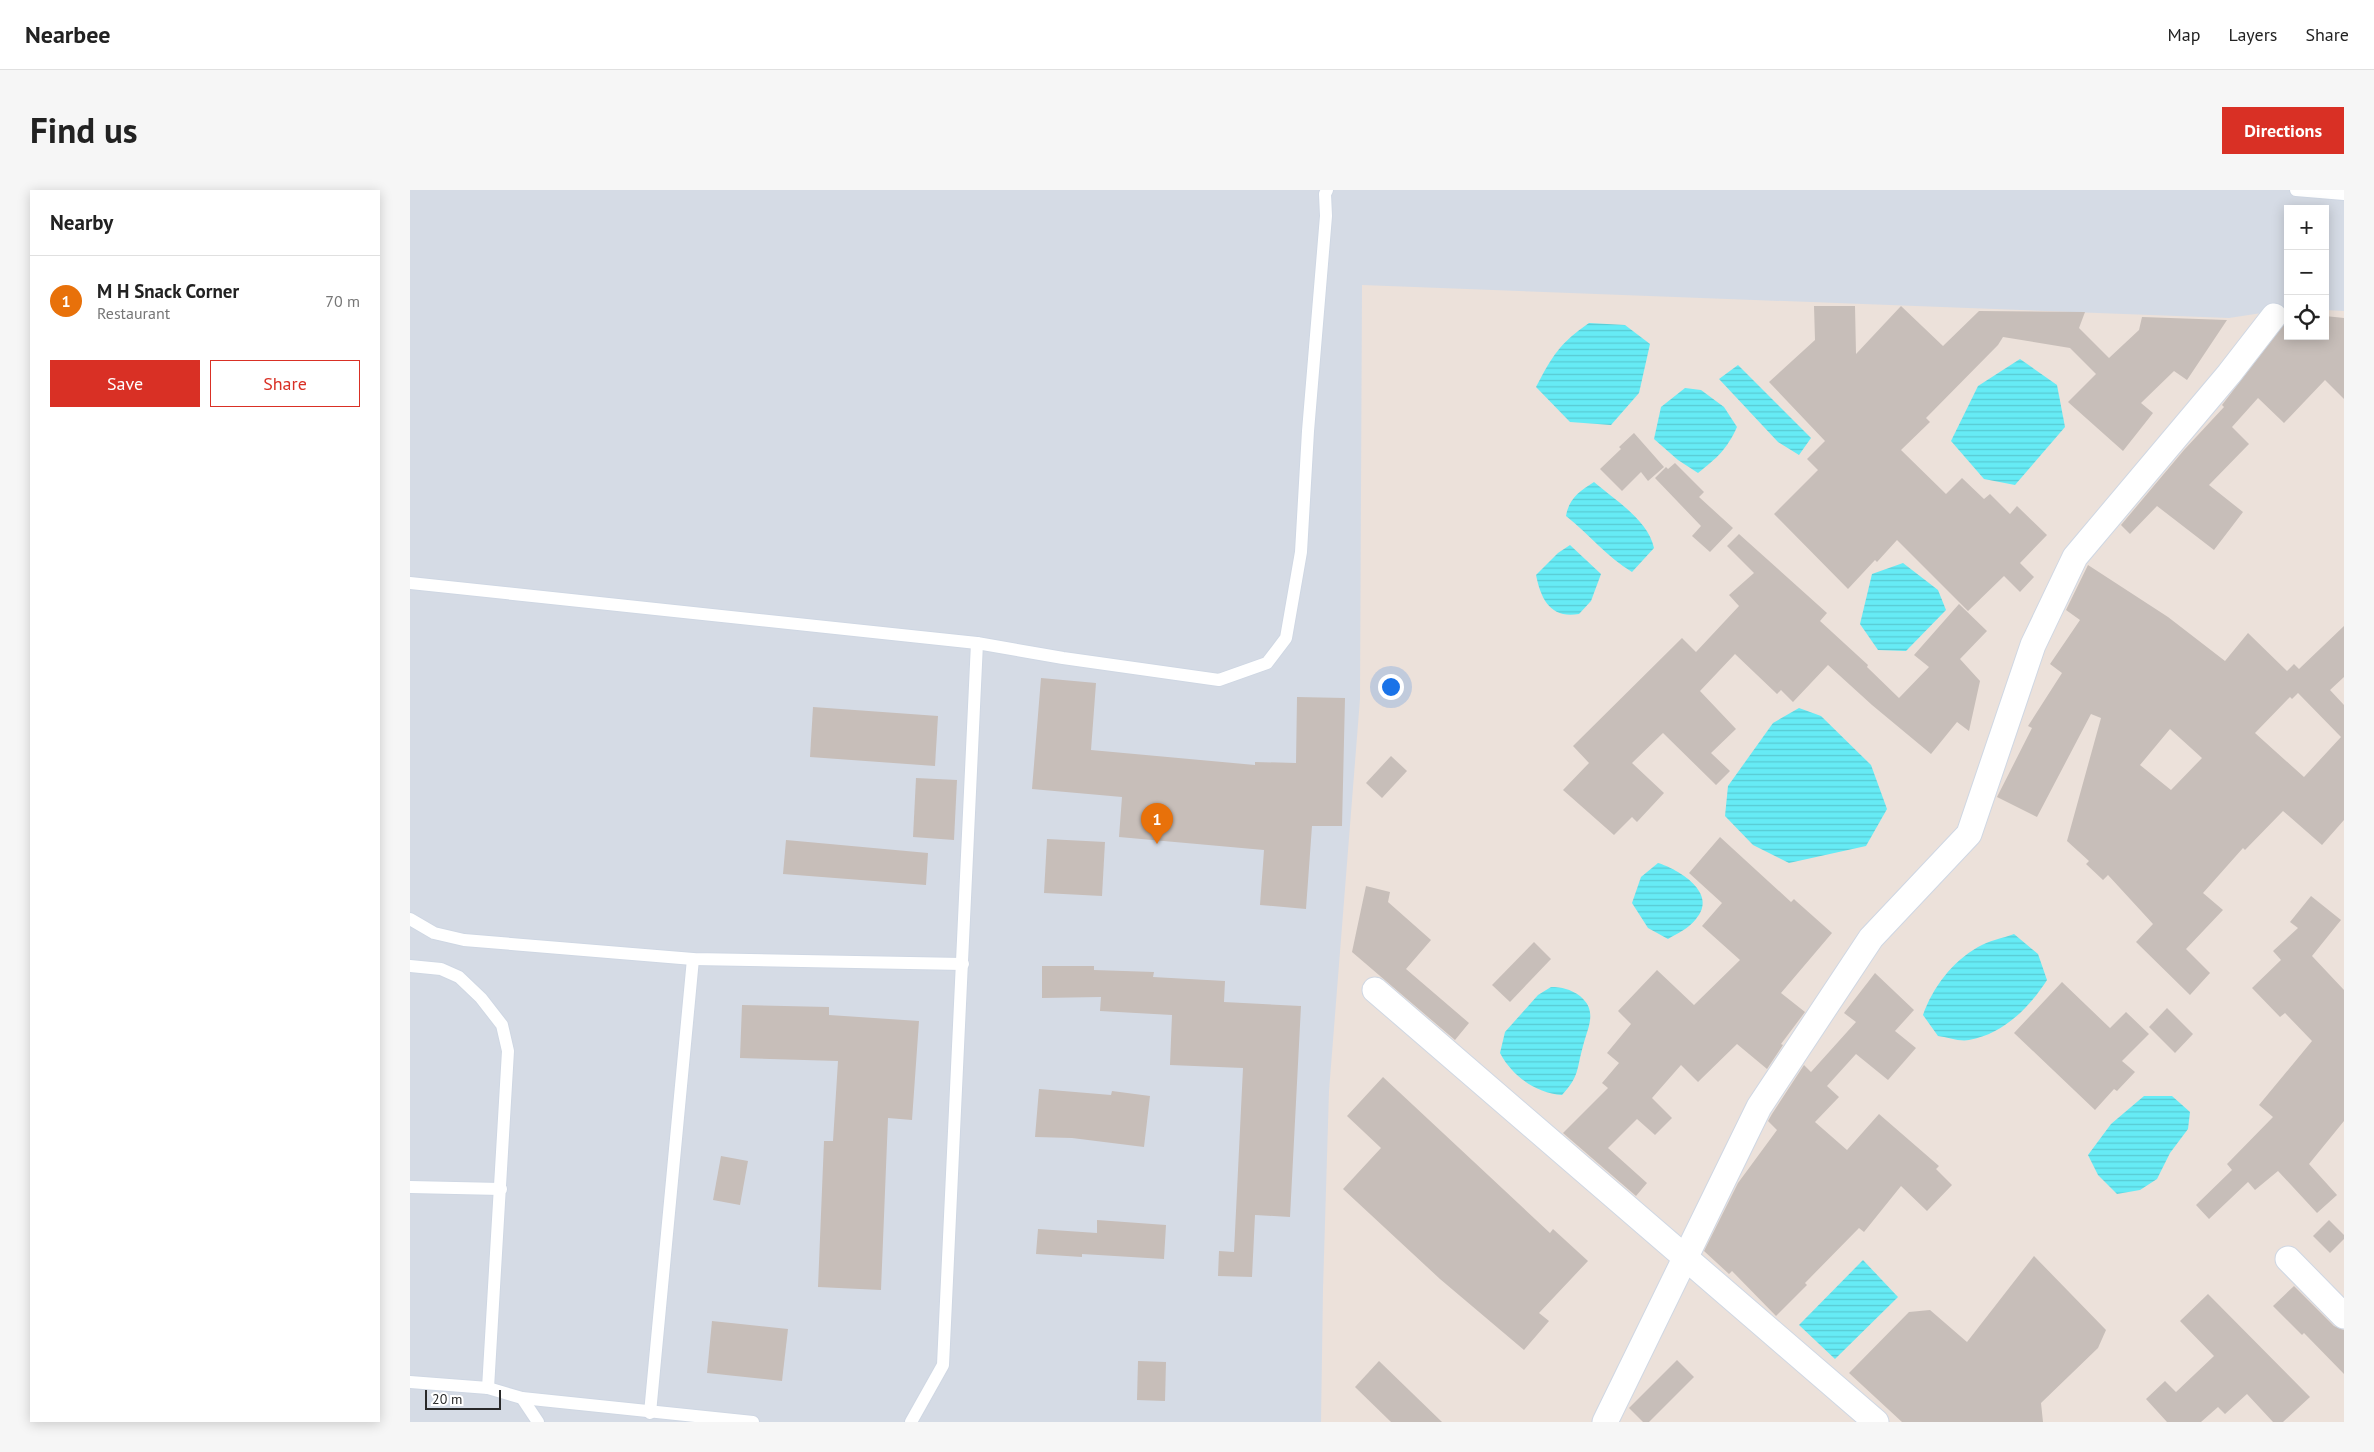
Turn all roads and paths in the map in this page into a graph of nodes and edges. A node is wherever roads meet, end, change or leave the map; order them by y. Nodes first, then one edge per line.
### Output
1 (2296, 190) edge
2 (1326, 191) edge
3 (2344, 194) edge
4 (2274, 316) dead end
5 (410, 583) edge
6 (977, 643) junction
7 (410, 919) edge
8 (693, 959) junction
9 (962, 964) junction
10 (410, 966) edge
11 (1376, 990) dead end
12 (410, 1187) edge
13 (501, 1189) junction
14 (1685, 1257) junction
15 (2288, 1259) dead end
16 (2344, 1316) edge
17 (410, 1382) edge
18 (488, 1388) junction
19 (522, 1398) junction
20 (650, 1413) junction
21 (538, 1422) edge
22 (753, 1422) edge
23 (911, 1422) edge
24 (1605, 1422) edge
25 (1876, 1422) edge

1 - 3 lane
2 - 6 lane
4 - 14 street
5 - 6 lane
6 - 9 lane
7 - 8 lane
8 - 9 lane
8 - 20 lane
9 - 23 lane
10 - 13 lane
11 - 14 street
12 - 13 lane
13 - 18 lane
14 - 24 street
14 - 25 street
15 - 16 street
17 - 18 lane
18 - 19 lane
19 - 20 lane
19 - 21 lane
20 - 22 lane

